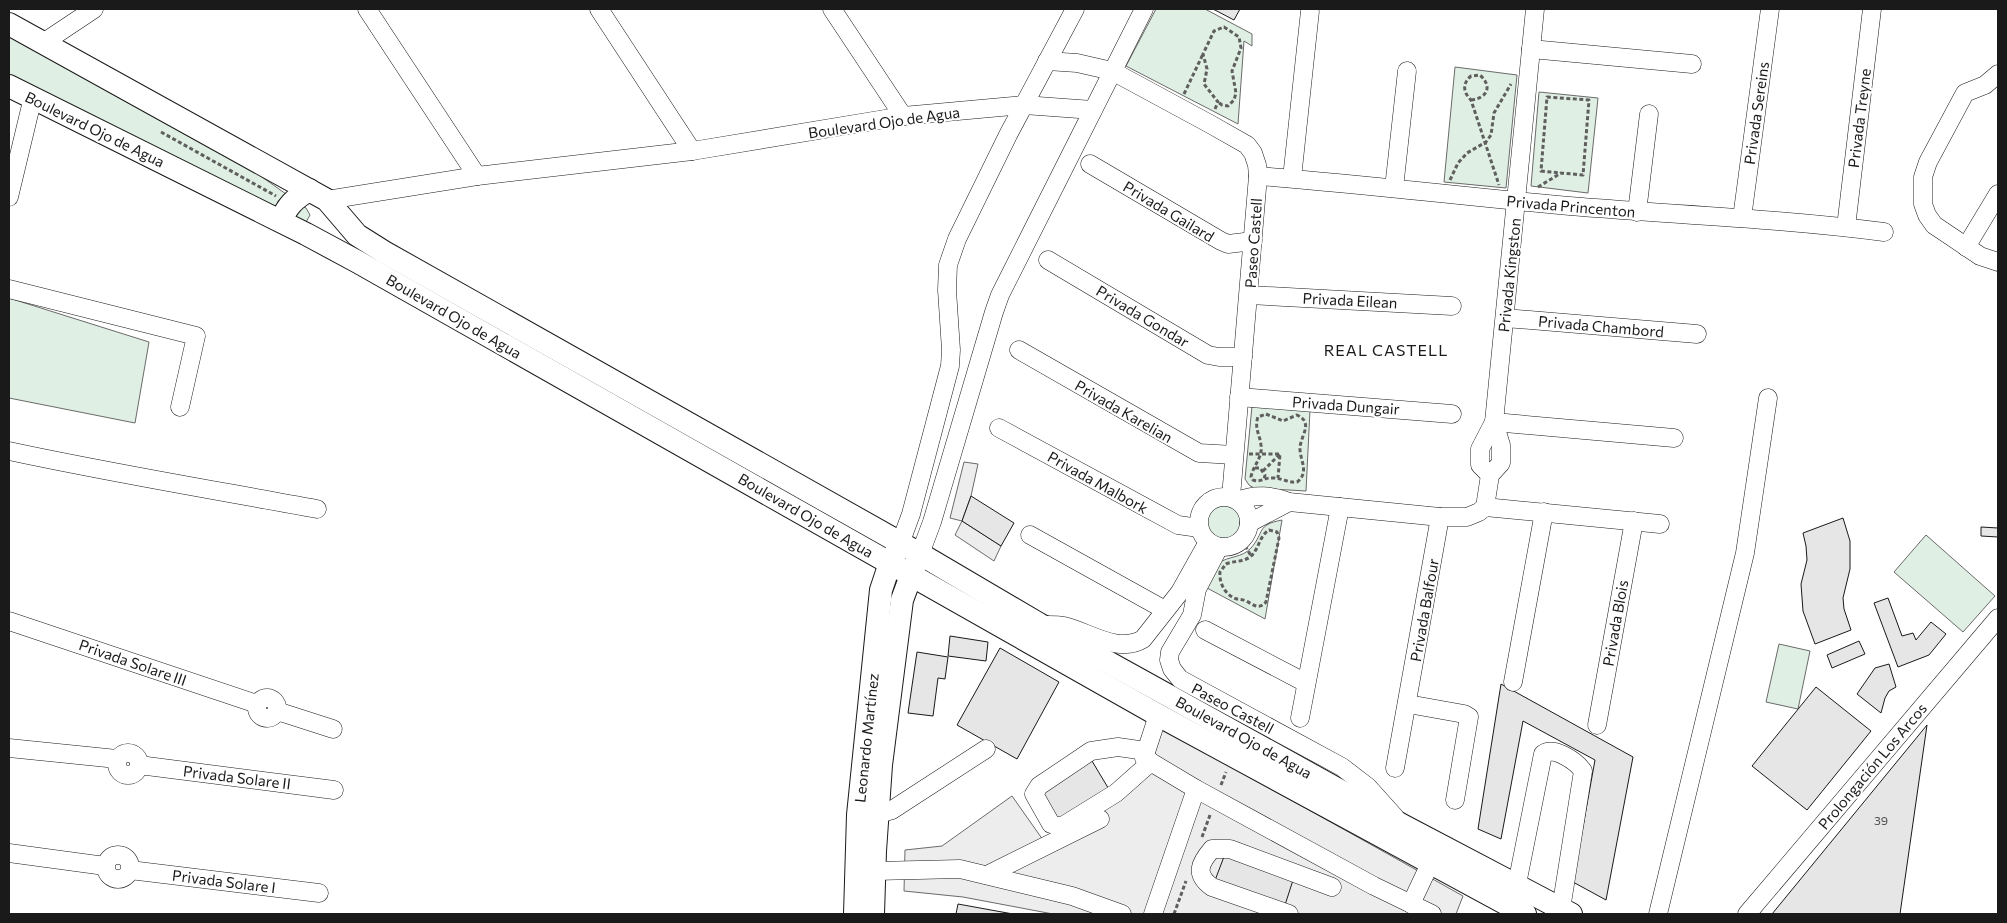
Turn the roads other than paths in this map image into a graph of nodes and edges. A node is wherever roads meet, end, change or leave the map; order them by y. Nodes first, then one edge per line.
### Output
1 (94, 9) edge
2 (367, 9) edge
3 (599, 9) edge
4 (832, 9) edge
5 (1075, 9) edge
6 (1144, 9) edge
7 (1534, 9) edge
8 (1770, 9) edge
9 (1872, 9) edge
10 (1310, 11) dead end
11 (9, 24) edge
12 (43, 43) junction
13 (1531, 49) junction
14 (1047, 61) junction
15 (1692, 64) dead end
16 (1112, 71) junction
17 (1407, 71) dead end
18 (1994, 85) edge
19 (9, 86) edge
20 (33, 97) junction
21 (1024, 105) junction
22 (1093, 110) junction
23 (1649, 114) dead end
24 (903, 116) junction
25 (692, 152) junction
26 (1090, 164) dead end
27 (477, 176) junction
28 (1258, 176) junction
29 (1292, 178) junction
30 (1394, 188) junction
31 (1998, 194) edge
32 (318, 195) junction
33 (9, 197) edge
34 (1510, 201) junction
35 (1637, 212) junction
36 (1742, 218) junction
37 (281, 221) junction
38 (1846, 227) junction
39 (1884, 232) dead end
40 (306, 234) junction
41 (1253, 241) junction
42 (1966, 246) junction
43 (1048, 260) dead end
44 (1998, 262) edge
45 (9, 289) edge
46 (1249, 295) junction
47 (1452, 306) dead end
48 (1505, 318) junction
49 (1698, 334) dead end
50 (1019, 350) dead end
51 (1243, 357) junction
52 (1239, 397) junction
53 (1768, 398) dead end
54 (180, 407) dead end
55 (1452, 414) dead end
56 (1494, 422) junction
57 (999, 428) dead end
58 (1674, 438) dead end
59 (9, 451) edge
60 (1234, 456) junction
61 (1234, 499) junction
62 (1284, 500) junction
63 (1340, 507) junction
64 (1485, 507) junction
65 (317, 509) dead end
66 (1544, 512) junction
67 (1440, 517) junction
68 (1634, 521) junction
69 (1250, 522) junction
70 (1660, 524) dead end
71 (1030, 535) dead end
72 (1208, 539) junction
73 (903, 553) junction
74 (910, 574) junction
75 (1165, 610) junction
76 (1998, 618) edge
77 (9, 621) edge
78 (1039, 624) junction
79 (1205, 630) dead end
80 (1514, 682) dead end
81 (1306, 683) junction
82 (1408, 704) junction
83 (1158, 715) junction
84 (1300, 718) dead end
85 (1597, 726) dead end
86 (333, 729) dead end
87 (9, 748) edge
88 (986, 749) dead end
89 (1148, 757) junction
90 (1395, 768) dead end
91 (1196, 789) junction
92 (334, 790) dead end
93 (1455, 800) dead end
94 (878, 814) junction
95 (1100, 818) dead end
96 (1402, 824) junction
97 (9, 853) edge
98 (1435, 853) junction
99 (869, 854) junction
100 (987, 876) junction
101 (1517, 884) junction
102 (1332, 887) dead end
103 (319, 893) dead end
104 (855, 904) edge
105 (1411, 904) junction
106 (1566, 911) edge
107 (873, 914) edge
108 (1122, 914) edge
109 (1153, 914) edge
110 (1290, 914) edge
111 (1432, 914) edge
112 (1526, 914) edge
113 (1658, 914) edge
114 (1747, 914) edge

1 - 12 street
2 - 27 street
3 - 25 street
4 - 24 street
5 - 14 street
6 - 16 street
7 - 13 street, Privada Kingston
8 - 36 street, Privada Sereins
9 - 38 street, Privada Treyne
10 - 29 street
11 - 12 main road, Boulevard Ojo de Agua
12 - 32 main road, Boulevard Ojo de Agua
13 - 15 street
13 - 34 street, Privada Kingston
14 - 16 street, Paseo Castell
14 - 21 street
16 - 22 street
16 - 28 street, Paseo Castell
17 - 30 street
18 - 42 street
19 - 20 main road, Boulevard Ojo de Agua
20 - 33 street
20 - 37 main road, Boulevard Ojo de Agua
21 - 22 street, Boulevard Ojo de Agua
21 - 24 street, Boulevard Ojo de Agua
21 - 73 street
22 - 73 street
23 - 35 street
24 - 25 street, Boulevard Ojo de Agua
25 - 27 street, Boulevard Ojo de Agua
26 - 41 street, Privada Gailard
27 - 32 street, Boulevard Ojo de Agua
28 - 29 street, Privada Princenton
28 - 41 street, Paseo Castell
29 - 30 street, Privada Princenton
30 - 34 street, Privada Princenton
31 - 42 street
32 - 37 main road
32 - 40 main road
32 - 73 main road, Boulevard Ojo de Agua
34 - 35 street, Privada Princenton
34 - 48 street, Privada Kingston
35 - 36 street, Privada Princenton
36 - 38 street, Privada Princenton
37 - 40 main road, Boulevard Ojo de Agua
38 - 39 street, Privada Princenton
40 - 73 main road, Boulevard Ojo de Agua
41 - 46 street, Paseo Castell
42 - 44 street
43 - 51 street, Privada Gondar
45 - 54 street
46 - 47 street, Privada Eilean
46 - 51 street, Paseo Castell
48 - 49 street, Privada Chambord
48 - 56 street, Privada Kingston
50 - 60 street, Privada Karelian
51 - 52 street, Paseo Castell
52 - 55 street, Privada Dungair
52 - 60 street, Paseo Castell
53 - 113 street
56 - 58 street
56 - 64 street, Privada Kingston
57 - 72 street, Privada Malbork
59 - 65 street
60 - 61 street, Paseo Castell
61 - 62 street
61 - 69 street
61 - 72 street
62 - 63 street
62 - 69 street
63 - 67 street
63 - 81 street
64 - 66 street
64 - 67 street
66 - 68 street
66 - 80 street
67 - 82 street, Privada Balfour
68 - 70 street
68 - 85 street, Privada Blois
69 - 72 street
71 - 75 street
72 - 75 street
72 - 96 street, Paseo Castell
73 - 74 main road, Boulevard Ojo de Agua
73 - 78 main road, Boulevard Ojo de Agua
73 - 99 main road, Leonardo Martínez
74 - 83 main road, Boulevard Ojo de Agua
74 - 94 main road, Leonardo Martínez
75 - 78 street
76 - 114 street, Prolongación Los Arcos
77 - 86 street, Privada Solare III
78 - 96 main road, Boulevard Ojo de Agua
79 - 81 street
81 - 84 street
82 - 90 street, Privada Balfour
82 - 93 street
83 - 89 street
83 - 98 main road, Boulevard Ojo de Agua
87 - 92 street, Privada Solare II
88 - 94 street
89 - 89 street
89 - 91 street
91 - 105 street
91 - 109 street
94 - 99 main road, Leonardo Martínez
95 - 100 street
96 - 98 main road, Boulevard Ojo de Agua
97 - 103 street, Privada Solare I
98 - 101 main road, Boulevard Ojo de Agua
98 - 105 street
98 - 112 main road, Boulevard Ojo de Agua
99 - 100 street
99 - 104 main road, Leonardo Martínez
99 - 104 main road
99 - 107 main road, Leonardo Martínez
100 - 108 street
101 - 106 main road, Boulevard Ojo de Agua
101 - 106 street
102 - 110 street
105 - 111 street

